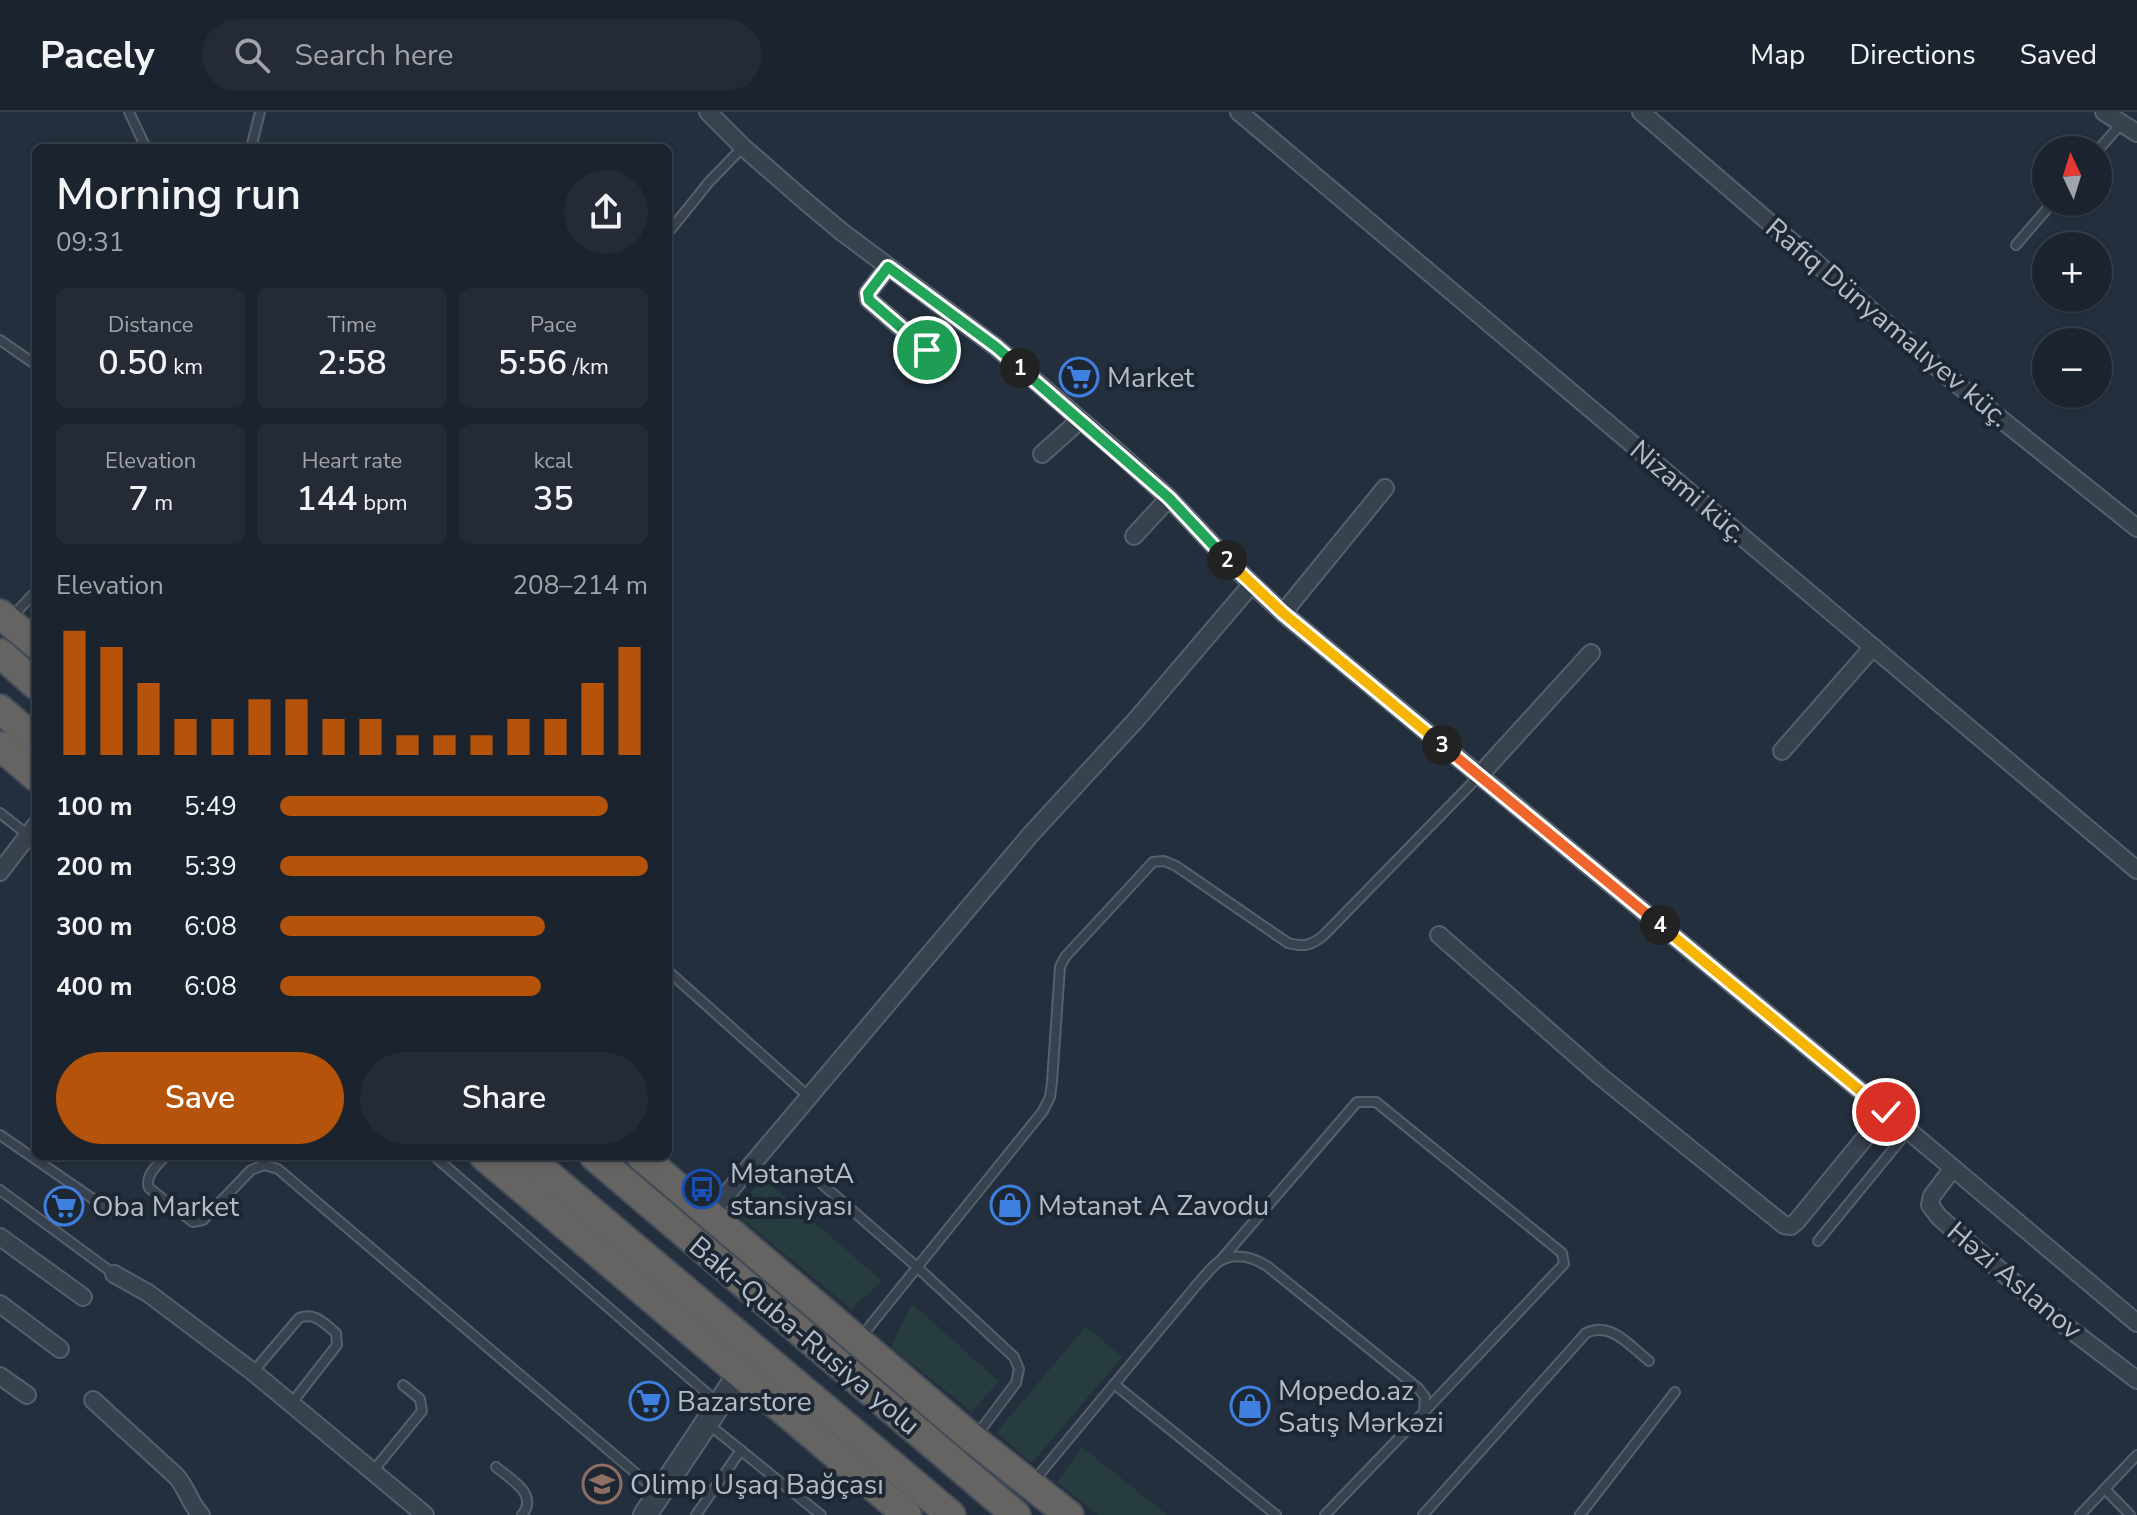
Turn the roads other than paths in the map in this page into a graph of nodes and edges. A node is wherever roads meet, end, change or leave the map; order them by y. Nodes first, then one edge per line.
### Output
1 (129, 112) edge
2 (260, 112) edge
3 (708, 112) edge
4 (1239, 112) edge
5 (1641, 112) edge
6 (2104, 112) edge
7 (1660, 118) edge
8 (2121, 124) junction
9 (2137, 133) edge
10 (2110, 136) edge
11 (144, 144) edge
12 (252, 144) edge
13 (743, 147) junction
14 (2041, 216) edge
15 (672, 228) edge
16 (2016, 245) dead end
17 (888, 267) junction
18 (0, 340) edge
19 (927, 350) dead end
20 (32, 362) edge
21 (1080, 420) junction
22 (1042, 454) dead end
23 (1385, 488) dead end
24 (1169, 498) junction
25 (2137, 528) edge
26 (1134, 536) dead end
27 (1252, 584) junction
28 (32, 594) edge
29 (1283, 613) junction
30 (4, 617) edge
31 (32, 641) edge
32 (1873, 647) junction
33 (0, 653) edge
34 (1591, 653) dead end
35 (32, 681) edge
36 (0, 709) edge
37 (32, 737) edge
38 (0, 746) edge
39 (1782, 751) dead end
40 (32, 774) edge
41 (1479, 776) junction
42 (0, 813) edge
43 (32, 830) edge
44 (2137, 870) edge
45 (0, 872) edge
46 (1439, 935) dead end
47 (672, 975) edge
48 (808, 1096) junction
49 (1886, 1112) junction
50 (1909, 1131) junction
51 (0, 1135) edge
52 (32, 1157) edge
53 (36, 1160) edge
54 (162, 1160) edge
55 (438, 1160) edge
56 (489, 1160) edge
57 (531, 1160) edge
58 (599, 1160) edge
59 (646, 1160) edge
60 (1953, 1168) junction
61 (814, 1177) dead end
62 (0, 1190) edge
63 (112, 1212) dead end
64 (710, 1214) junction
65 (0, 1237) edge
66 (1818, 1241) dead end
67 (1220, 1261) junction
68 (917, 1267) junction
69 (114, 1274) joint
70 (83, 1297) dead end
71 (0, 1304) edge
72 (2137, 1323) edge
73 (858, 1341) junction
74 (60, 1349) dead end
75 (1649, 1361) dead end
76 (253, 1372) junction
77 (740, 1373) junction
78 (0, 1376) edge
79 (2137, 1380) edge
80 (1114, 1384) junction
81 (403, 1385) dead end
82 (1675, 1392) dead end
83 (27, 1395) dead end
84 (93, 1400) dead end
85 (291, 1404) junction
86 (1424, 1412) junction
87 (712, 1413) junction
88 (973, 1439) junction
89 (741, 1450) junction
90 (2137, 1455) edge
91 (496, 1467) dead end
92 (373, 1471) junction
93 (1031, 1484) junction
94 (2105, 1489) junction
95 (659, 1493) junction
96 (201, 1515) edge
97 (425, 1515) edge
98 (522, 1515) edge
99 (645, 1515) edge
100 (696, 1515) edge
101 (821, 1515) edge
102 (907, 1515) edge
103 (951, 1515) edge
104 (1016, 1515) edge
105 (1069, 1515) edge
106 (1276, 1515) edge
107 (1325, 1515) edge
108 (1423, 1515) edge
109 (1580, 1515) edge
110 (2080, 1515) edge
111 (2130, 1515) edge

1 - 11 lane
2 - 12 lane
3 - 13 street
4 - 32 street, Nizami küç.
5 - 7 street, Rafiq Dünyamalıyev küç.
6 - 8 street
7 - 25 street, Rafiq Dünyamalıyev küç.
8 - 9 street
8 - 10 lane
13 - 15 lane
13 - 17 street
14 - 16 lane
17 - 19 street
17 - 21 street
18 - 20 lane
21 - 22 street
21 - 24 street
23 - 29 street
24 - 26 street
24 - 27 street
27 - 29 street
27 - 48 street
28 - 30 lane
29 - 41 street
30 - 31 highway
32 - 39 street
32 - 44 street, Nizami küç.
33 - 35 highway
34 - 41 street
36 - 37 highway
38 - 40 highway
41 - 49 street
41 - 68 lane
42 - 43 lane
43 - 45 street
46 - 49 street
47 - 48 lane
48 - 64 street
49 - 50 street
50 - 60 street
50 - 66 lane
51 - 52 lane
53 - 63 lane
54 - 95 lane
55 - 87 lane
56 - 77 highway
57 - 103 highway, Bakı-Quba-Rusiya yolu
58 - 104 highway, Bakı-Quba-Rusiya yolu
59 - 64 highway
60 - 72 street
60 - 79 street, Həzi Aslanov
61 - 68 lane
62 - 69 lane
64 - 73 highway
65 - 70 street
67 - 80 lane
67 - 86 lane
67 - 86 lane
68 - 73 lane
68 - 88 lane
69 - 76 street
71 - 74 street
73 - 88 highway
75 - 108 lane
76 - 85 street
76 - 85 lane
77 - 87 street
77 - 102 highway
78 - 83 street
80 - 93 lane
80 - 106 lane
81 - 92 lane
82 - 109 lane
84 - 96 street
85 - 92 street
86 - 107 lane
87 - 89 lane
87 - 95 street
88 - 93 highway
89 - 100 lane
89 - 101 lane
90 - 94 lane
91 - 98 lane
92 - 97 street
93 - 105 highway
94 - 110 lane
94 - 111 lane
95 - 99 street

